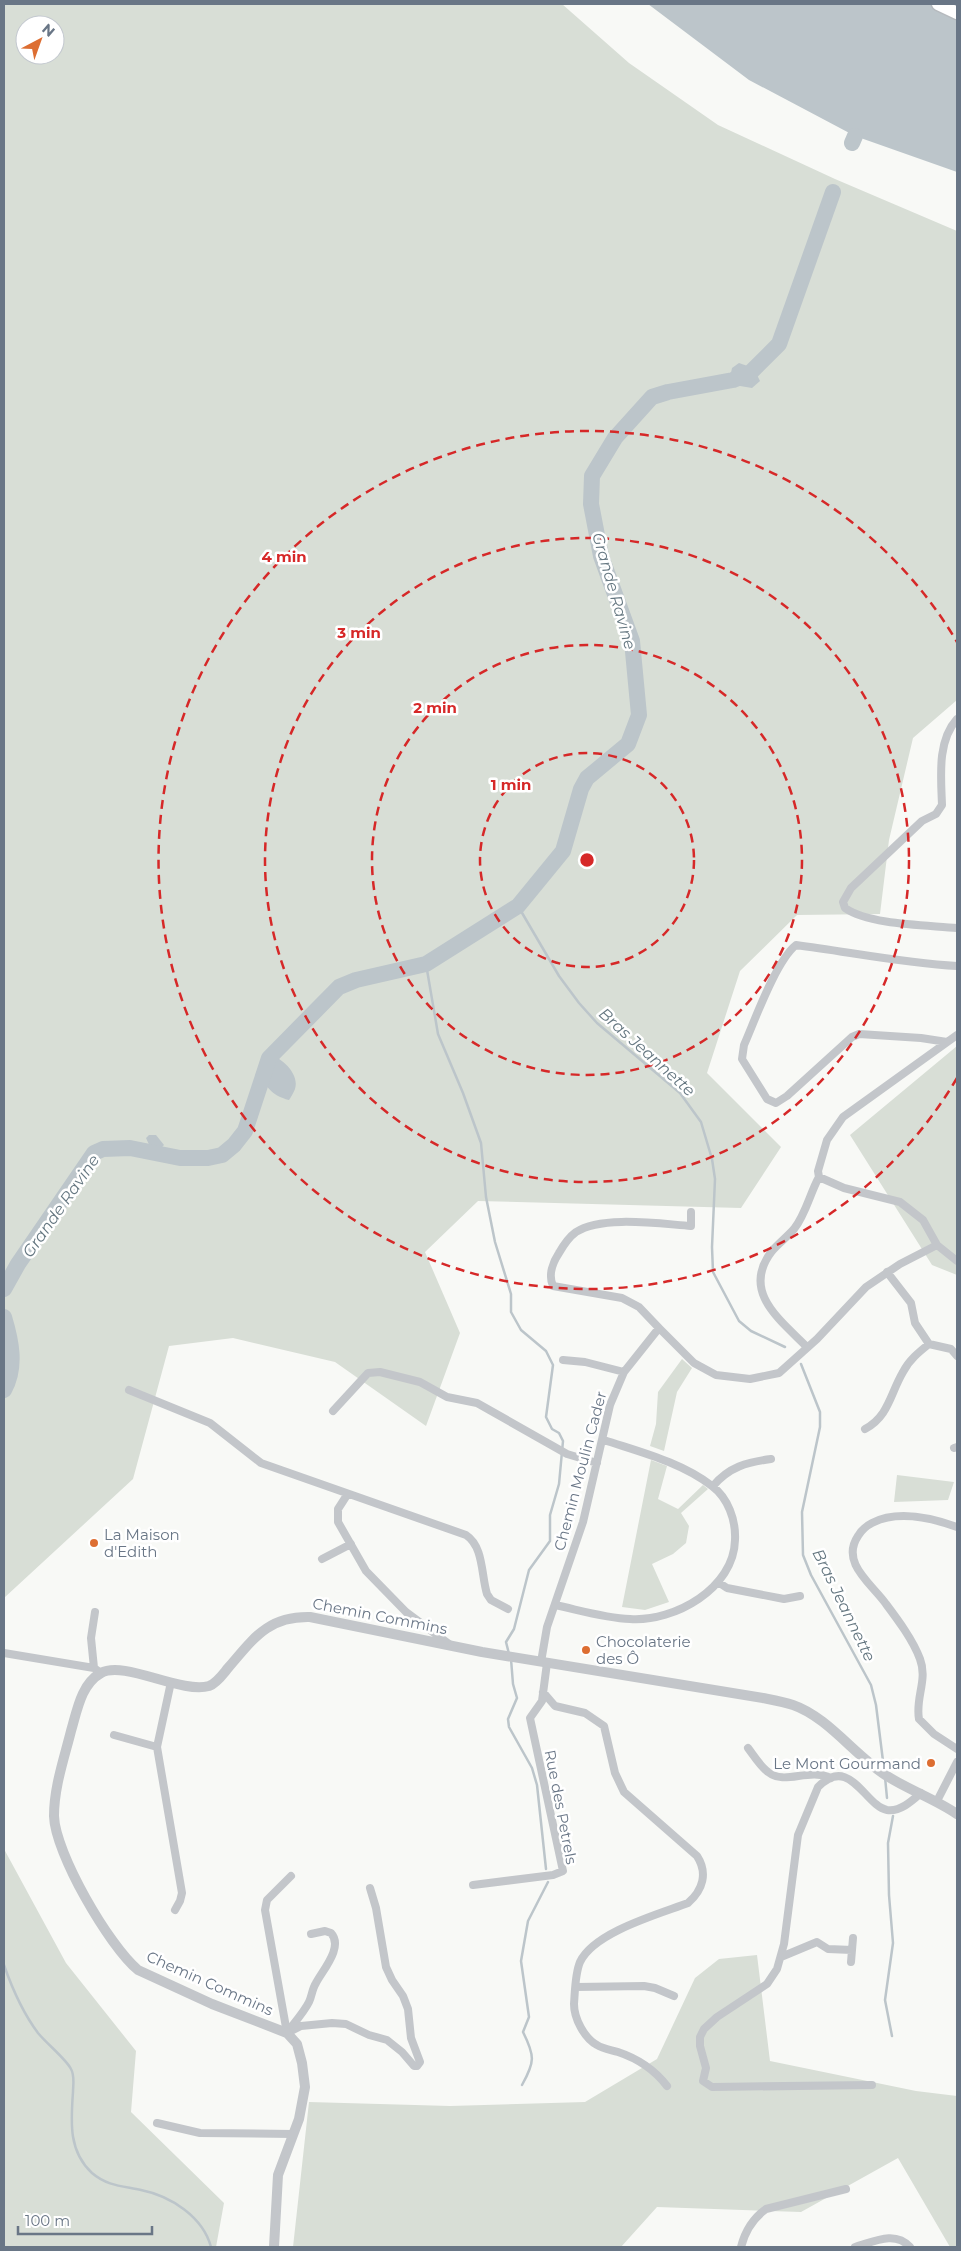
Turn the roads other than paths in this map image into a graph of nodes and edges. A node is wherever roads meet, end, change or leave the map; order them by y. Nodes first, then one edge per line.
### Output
1 (938, 4) edge
2 (957, 13) edge
3 (957, 719) edge
4 (957, 928) edge
5 (957, 966) edge
6 (957, 1035) edge
7 (947, 1042) junction
8 (819, 1177) junction
9 (691, 1212) dead end
10 (937, 1245) junction
11 (957, 1261) edge
12 (887, 1272) junction
13 (659, 1328) junction
14 (929, 1344) junction
15 (807, 1346) junction
16 (957, 1356) edge
17 (563, 1360) dead end
18 (624, 1372) junction
19 (129, 1390) dead end
20 (332, 1411) dead end
21 (865, 1429) dead end
22 (604, 1440) junction
23 (771, 1459) dead end
24 (597, 1463) junction
25 (713, 1486) junction
26 (347, 1495) junction
27 (957, 1527) edge
28 (351, 1544) junction
29 (322, 1559) dead end
30 (718, 1582) junction
31 (800, 1596) dead end
32 (555, 1605) junction
33 (508, 1609) dead end
34 (95, 1612) dead end
35 (450, 1645) junction
36 (4, 1653) edge
37 (544, 1662) junction
38 (98, 1670) junction
39 (171, 1682) junction
40 (543, 1692) junction
41 (114, 1735) dead end
42 (157, 1747) junction
43 (748, 1748) dead end
44 (957, 1749) edge
45 (957, 1762) edge
46 (831, 1778) junction
47 (921, 1792) junction
48 (937, 1801) junction
49 (957, 1814) edge
50 (291, 1876) dead end
51 (473, 1885) dead end
52 (370, 1888) dead end
53 (174, 1910) dead end
54 (310, 1934) dead end
55 (853, 1938) dead end
56 (852, 1950) junction
57 (781, 1957) junction
58 (851, 1962) dead end
59 (576, 1987) junction
60 (674, 1996) dead end
61 (287, 2033) junction
62 (872, 2084) dead end
63 (668, 2086) dead end
64 (157, 2123) dead end
65 (294, 2134) junction
66 (846, 2189) dead end
67 (274, 2247) edge
68 (742, 2247) edge
69 (855, 2247) edge
70 (910, 2247) edge

1 - 2 main road
3 - 4 street
5 - 7 street
6 - 7 street
7 - 8 street
8 - 10 street
8 - 15 street
9 - 13 street
10 - 11 street
10 - 12 street
12 - 14 street
12 - 15 street
13 - 15 street
13 - 18 street, Chemin Moulin Cader
14 - 16 street
14 - 21 street
17 - 18 street
18 - 22 street, Chemin Moulin Cader
19 - 26 street
20 - 24 street
22 - 24 street, Chemin Moulin Cader
22 - 25 street
23 - 25 street
24 - 32 street, Chemin Moulin Cader
25 - 30 street
26 - 28 street
26 - 33 street
27 - 44 street
28 - 29 street
28 - 35 street
30 - 31 street
30 - 32 street
32 - 37 street, Chemin Moulin Cader
34 - 38 street
35 - 37 street, Chemin Commins
35 - 39 street, Chemin Commins
36 - 38 street, Chemin Commins
37 - 40 street, Rue des Petrels
37 - 47 street, Chemin Commins
38 - 39 street, Chemin Commins
38 - 61 street, Chemin Commins
39 - 42 street
40 - 51 street, Rue des Petrels
40 - 59 street
41 - 42 street
42 - 53 street
43 - 46 street
45 - 48 street
46 - 47 street
46 - 57 street
47 - 48 street, Chemin Commins
48 - 49 street, Chemin Commins
50 - 61 street
52 - 61 street
54 - 61 street
55 - 56 street
56 - 57 street
56 - 58 street
57 - 62 street
59 - 60 street
59 - 63 street
61 - 65 street, Chemin Commins
64 - 65 street
65 - 67 street, Chemin Commins
66 - 68 street
69 - 70 street

